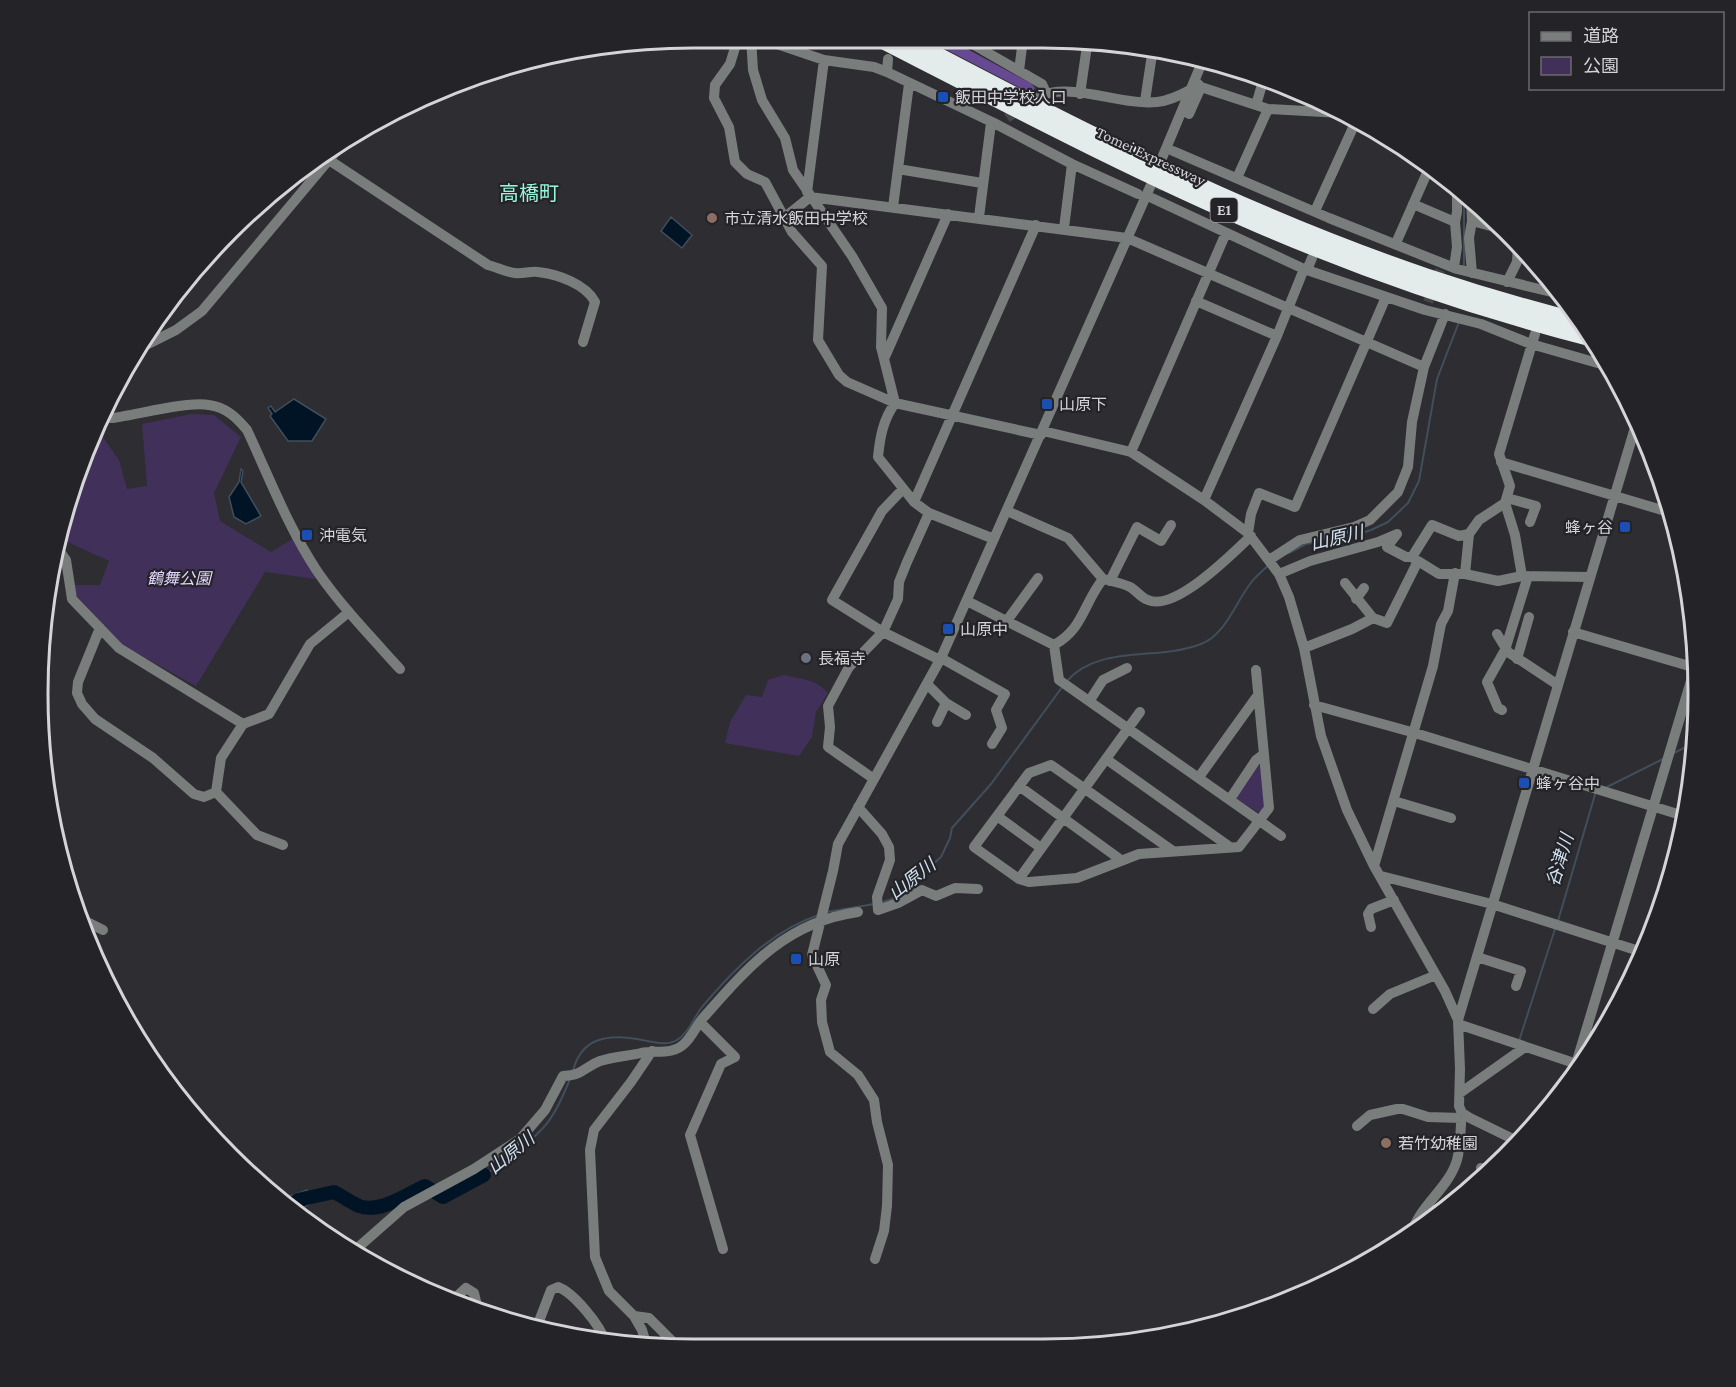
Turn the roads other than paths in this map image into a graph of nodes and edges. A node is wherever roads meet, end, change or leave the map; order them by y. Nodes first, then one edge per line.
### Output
1 (735, 48) edge
2 (752, 48) edge
3 (789, 48) edge
4 (896, 48) edge
5 (926, 48) edge
6 (978, 48) edge
7 (1022, 48) edge
8 (1086, 49) edge
9 (1151, 58) edge
10 (888, 59) dead end
11 (824, 60) junction
12 (1201, 68) edge
13 (1019, 71) junction
14 (887, 72) junction
15 (909, 84) junction
16 (1196, 86) junction
17 (1262, 86) edge
18 (1080, 94) junction
19 (1167, 100) junction
20 (1145, 101) junction
21 (1256, 105) junction
22 (1268, 109) junction
23 (1322, 112) edge
24 (1007, 118) tunnel mouth
25 (992, 123) junction
26 (1353, 128) edge
27 (1165, 156) junction
28 (329, 161) edge
29 (1072, 164) junction
30 (324, 165) edge
31 (898, 169) junction
32 (1426, 175) edge
33 (1237, 178) junction
34 (982, 183) junction
35 (1148, 190) junction
36 (808, 194) junction
37 (1457, 199) edge
38 (1413, 204) junction
39 (893, 207) junction
40 (1315, 211) junction
41 (1472, 211) edge
42 (948, 214) junction
43 (979, 217) junction
44 (784, 218) junction
45 (1472, 221) junction
46 (1455, 222) junction
47 (1036, 225) junction
48 (1486, 225) edge
49 (1064, 228) junction
50 (1226, 233) junction
51 (1128, 238) junction
52 (1396, 243) junction
53 (1517, 257) edge
54 (1311, 258) dead end
55 (1448, 267) junction
56 (1305, 269) junction
57 (1209, 273) junction
58 (1470, 273) junction
59 (1506, 282) junction
60 (1551, 296) edge
61 (1386, 297) junction
62 (1196, 302) junction
63 (1288, 309) junction
64 (1445, 314) junction
65 (1567, 317) edge
66 (1277, 336) junction
67 (1580, 336) edge
68 (1533, 339) junction
69 (153, 342) edge
70 (583, 342) dead end
71 (1366, 343) junction
72 (884, 359) junction
73 (1596, 362) edge
74 (1424, 367) junction
75 (895, 403) junction
76 (953, 415) junction
77 (110, 418) edge
78 (1042, 433) junction
79 (1633, 434) edge
80 (1131, 452) junction
81 (1500, 462) junction
82 (903, 489) junction
83 (1615, 496) junction
84 (1204, 500) junction
85 (1506, 500) junction
86 (914, 502) junction
87 (1661, 510) edge
88 (1007, 511) junction
89 (929, 513) junction
90 (1530, 522) dead end
91 (1171, 525) dead end
92 (1469, 534) junction
93 (1249, 535) junction
94 (994, 539) junction
95 (63, 556) edge
96 (1415, 559) junction
97 (1269, 560) junction
98 (1279, 574) junction
99 (1460, 574) junction
100 (1525, 576) junction
101 (1590, 577) junction
102 (1038, 578) dead end
103 (1106, 580) junction
104 (1345, 583) dead end
105 (1365, 588) dead end
106 (1356, 599) junction
107 (967, 602) junction
108 (349, 612) junction
109 (1529, 617) dead end
110 (1373, 618) junction
111 (1006, 622) junction
112 (100, 628) junction
113 (883, 632) junction
114 (1573, 632) junction
115 (1497, 634) dead end
116 (1054, 645) junction
117 (1304, 648) junction
118 (1505, 650) junction
119 (941, 659) junction
120 (1516, 659) junction
121 (1687, 664) edge
122 (1127, 668) dead end
123 (400, 669) dead end
124 (1256, 670) dead end
125 (927, 684) junction
126 (1558, 685) junction
127 (1688, 692) edge
128 (1258, 695) junction
129 (1090, 700) junction
130 (946, 703) junction
131 (1314, 705) junction
132 (1502, 710) dead end
133 (1140, 712) dead end
134 (966, 716) dead end
135 (937, 722) dead end
136 (243, 724) junction
137 (1129, 728) junction
138 (1415, 733) junction
139 (992, 744) dead end
140 (1264, 754) junction
141 (1106, 759) junction
142 (1533, 769) junction
143 (1199, 777) junction
144 (874, 779) junction
145 (1019, 786) junction
146 (1085, 789) junction
147 (216, 792) junction
148 (1230, 799) junction
149 (1395, 801) junction
150 (1653, 806) junction
151 (858, 807) junction
152 (1677, 814) edge
153 (997, 816) junction
154 (1063, 818) junction
155 (1451, 818) dead end
156 (1260, 820) junction
157 (1281, 836) dead end
158 (283, 845) dead end
159 (1230, 847) junction
160 (1041, 848) junction
161 (1173, 851) junction
162 (1121, 860) junction
163 (1374, 866) junction
164 (1381, 876) junction
165 (1019, 879) junction
166 (978, 889) dead end
167 (1394, 900) junction
168 (1492, 904) junction
169 (858, 912) dead end
170 (90, 923) edge
171 (819, 923) junction
172 (1371, 927) dead end
173 (103, 930) dead end
174 (1612, 943) junction
175 (1635, 950) edge
176 (1477, 957) junction
177 (1436, 975) junction
178 (1516, 986) dead end
179 (1373, 1009) dead end
180 (700, 1022) junction
181 (1458, 1022) junction
182 (1583, 1045) edge
183 (1525, 1047) junction
184 (652, 1051) junction
185 (1572, 1062) edge
186 (1460, 1093) junction
187 (1461, 1116) junction
188 (1357, 1126) dead end
189 (1510, 1138) edge
190 (1428, 1207) junction
191 (1431, 1209) edge
192 (1417, 1219) edge
193 (360, 1246) edge
194 (723, 1249) dead end
195 (875, 1259) dead end
196 (459, 1295) edge
197 (476, 1301) edge
198 (634, 1317) junction
199 (539, 1320) edge
200 (602, 1332) edge
201 (644, 1337) edge
202 (669, 1338) edge

1 - 44 street
2 - 36 street
3 - 11 street
4 - 67 highway, Tomei Expressway / E1
5 - 65 highway, Tomei Expressway / E1
6 - 13 street
7 - 13 street
8 - 18 street
9 - 20 street
10 - 14 street
11 - 14 street
11 - 36 street
12 - 16 street
13 - 18 street
14 - 15 street
15 - 25 street
15 - 31 street
16 - 19 street
16 - 21 street
16 - 27 street
17 - 21 street
18 - 20 street
19 - 20 street
19 - 27 street
21 - 22 street
22 - 23 street
22 - 33 street
24 - 25 street
25 - 29 street
25 - 34 street
26 - 40 street
27 - 33 street
28 - 70 street
29 - 35 street
29 - 49 street
30 - 69 street
31 - 34 street
31 - 39 street
32 - 38 street
33 - 40 street
34 - 43 street
35 - 50 street
35 - 51 street
36 - 39 street
36 - 44 street
36 - 72 street
37 - 46 street
38 - 46 street
38 - 52 street
39 - 42 street
40 - 52 street
41 - 45 street
42 - 43 street
42 - 72 street
43 - 47 street
44 - 75 street
45 - 48 street
45 - 58 street
46 - 55 street
47 - 49 street
47 - 76 street
49 - 51 street
50 - 56 street
50 - 57 street
51 - 57 street
51 - 78 street
52 - 55 street
53 - 59 street
54 - 56 street
55 - 58 street
56 - 61 street
56 - 63 street
57 - 62 street
57 - 63 street
58 - 59 street
59 - 60 street
61 - 64 street
61 - 71 street
62 - 66 street
62 - 80 street
63 - 66 street
63 - 71 street
64 - 68 street
64 - 74 street
66 - 84 street
68 - 73 street
68 - 81 street
71 - 74 street
71 - 93 street
72 - 75 street
74 - 97 street
75 - 76 street
75 - 82 street
76 - 78 street
76 - 86 street
77 - 108 street
78 - 80 street
78 - 88 street
79 - 83 street
80 - 84 street
81 - 83 street
81 - 85 street
82 - 86 street
82 - 113 street
83 - 87 street
83 - 101 street
84 - 93 street
85 - 90 street
85 - 92 street
85 - 100 street
86 - 89 street
88 - 94 street
88 - 103 street
89 - 94 street
89 - 113 street
91 - 103 street
92 - 96 street
92 - 99 street
93 - 97 street
93 - 103 street
94 - 107 street
95 - 112 street
96 - 98 street
96 - 99 street
96 - 110 street
97 - 98 street
98 - 117 street
99 - 100 street
99 - 138 street
100 - 101 street
100 - 118 street
101 - 114 street
102 - 111 street
103 - 116 street
104 - 106 street
105 - 106 street
106 - 110 street
107 - 111 street
107 - 119 street
108 - 123 street
108 - 136 street
109 - 120 street
110 - 117 street
111 - 116 street
112 - 136 street
112 - 147 street
113 - 119 street
113 - 144 street
114 - 121 street
114 - 126 street
115 - 118 street
116 - 129 street
117 - 131 street
118 - 120 street
118 - 132 street
119 - 125 street
119 - 139 street
120 - 126 street
122 - 129 street
124 - 128 street
125 - 130 street
125 - 144 street
126 - 142 street
127 - 150 street
128 - 140 street
128 - 143 street
129 - 137 street
130 - 134 street
130 - 135 street
131 - 138 street
131 - 163 street
133 - 137 street
136 - 147 street
137 - 141 street
137 - 143 street
138 - 142 street
138 - 149 street
140 - 148 street
140 - 156 street
141 - 146 street
141 - 159 street
142 - 150 street
142 - 168 street
143 - 148 street
144 - 151 street
145 - 146 street
145 - 153 street
145 - 154 street
146 - 154 street
146 - 161 street
147 - 158 street
148 - 156 street
149 - 155 street
149 - 163 street
150 - 152 street
150 - 174 street
151 - 166 street
151 - 171 street
153 - 160 street
153 - 165 street
154 - 160 street
154 - 162 street
156 - 157 street
156 - 159 street
159 - 161 street
160 - 165 street
161 - 162 street
162 - 165 street
163 - 164 street
164 - 167 street
164 - 168 street
167 - 172 street
167 - 177 street
168 - 174 street
168 - 176 street
169 - 171 street
170 - 173 street
171 - 180 street
171 - 195 street
174 - 175 street
174 - 182 street
176 - 178 street
176 - 181 street
177 - 179 street
177 - 181 street
180 - 184 street
180 - 194 street
181 - 183 street
181 - 186 street
183 - 185 street
183 - 186 street
184 - 193 street
184 - 198 street
186 - 187 street
187 - 188 street
187 - 189 street
187 - 190 street
190 - 191 street
190 - 192 street
196 - 197 street
198 - 201 street
198 - 202 street
199 - 200 street

